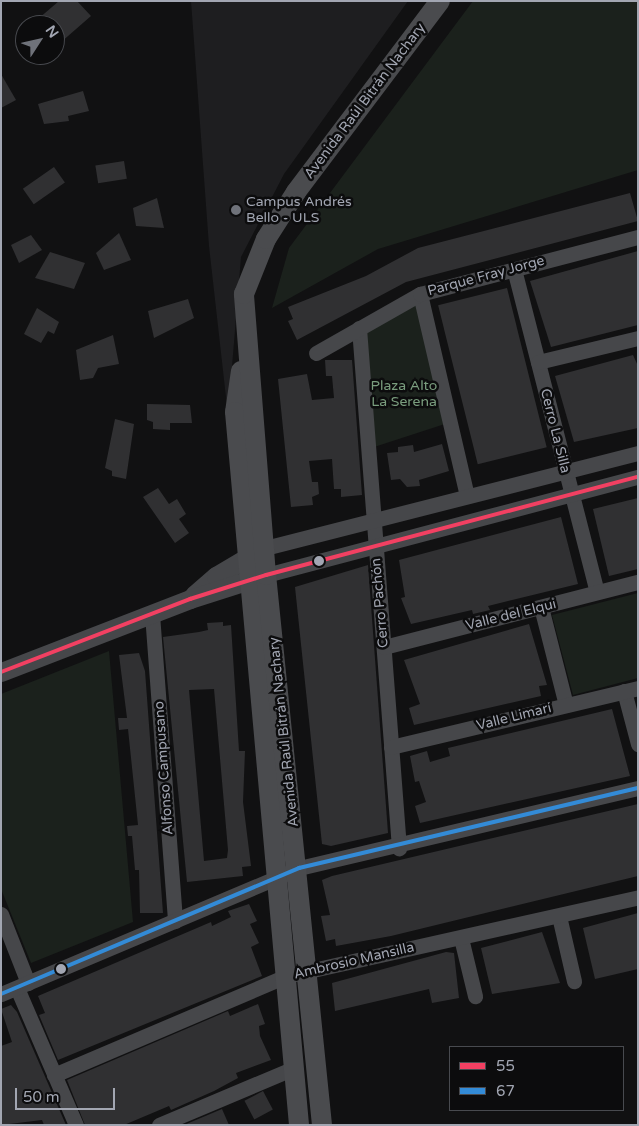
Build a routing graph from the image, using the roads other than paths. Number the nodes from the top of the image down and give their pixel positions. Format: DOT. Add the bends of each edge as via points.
graph roads {
  1 [pos="440,1"];
  2 [pos="638,237"];
  3 [pos="514,269"];
  4 [pos="420,294"];
  5 [pos="359,328"];
  6 [pos="638,338"];
  7 [pos="246,340"];
  8 [pos="316,352"];
  9 [pos="538,362"];
  10 [pos="638,453"];
  11 [pos="565,471"];
  12 [pos="638,477"];
  13 [pos="570,494"];
  14 [pos="467,496"];
  15 [pos="374,518"];
  16 [pos="375,543"];
  17 [pos="265,548"];
  18 [pos="246,556"];
  19 [pos="257,578"];
  20 [pos="638,582"];
  21 [pos="597,592"];
  22 [pos="190,599"];
  23 [pos="541,607"];
  24 [pos="152,614"];
  25 [pos="384,647"];
  26 [pos="1,672"];
  27 [pos="631,690"];
  28 [pos="566,705"];
  29 [pos="638,744"];
  30 [pos="391,747"];
  31 [pos="638,788"];
  32 [pos="399,848"];
  33 [pos="299,868"];
  34 [pos="278,877"];
  35 [pos="638,897"];
  36 [pos="1,914"];
  37 [pos="559,916"];
  38 [pos="175,921"];
  39 [pos="461,938"];
  40 [pos="310,969"];
  41 [pos="286,976"];
  42 [pos="574,981"];
  43 [pos="22,985"];
  44 [pos="1,994"];
  45 [pos="475,996"];
  46 [pos="294,1068"];
  47 [pos="54,1075"];
  48 [pos="76,1125"];
  49 [pos="159,1125"];
  50 [pos="299,1125"];
  51 [pos="322,1125"];
  1 -- 7 [label="main road, Avenida Raúl Bitrán Nachary" via="296,192 266,239 244,294"];
  2 -- 3 [label="street, Parque Fray Jorge"];
  3 -- 4 [label="street, Parque Fray Jorge"];
  3 -- 9 [label="street, Cerro La Silla"];
  4 -- 5 [label="street, Parque Fray Jorge"];
  4 -- 14 [label="street"];
  5 -- 8 [label="street, Parque Fray Jorge"];
  5 -- 15 [label="street, Cerro Pachón"];
  6 -- 9 [label="street"];
  7 -- 17 [label="main road, Avenida Raúl Bitrán Nachary"];
  7 -- 18 [label="main road, Avenida Raúl Bitrán Nachary" via="235,412"];
  9 -- 11 [label="street, Cerro La Silla"];
  10 -- 11 [label="street"];
  11 -- 13 [label="street, Cerro La Silla"];
  11 -- 14 [label="street"];
  12 -- 13 [label="street"];
  13 -- 16 [label="street"];
  13 -- 21 [label="street, Cerro La Silla"];
  14 -- 15 [label="street"];
  15 -- 16 [label="street, Cerro Pachón"];
  15 -- 17 [label="street"];
  16 -- 19 [label="street"];
  16 -- 25 [label="street, Cerro Pachón"];
  17 -- 18 [label="street"];
  17 -- 19 [label="main road, Avenida Raúl Bitrán Nachary"];
  18 -- 19 [label="main road, Avenida Raúl Bitrán Nachary"];
  18 -- 22 [label="street"];
  19 -- 22 [label="street"];
  19 -- 33 [label="main road, Avenida Raúl Bitrán Nachary"];
  19 -- 34 [label="main road, Avenida Raúl Bitrán Nachary"];
  20 -- 21 [label="street, Valle del Elqui"];
  21 -- 23 [label="street, Valle del Elqui"];
  22 -- 24 [label="street"];
  23 -- 25 [label="street, Valle del Elqui"];
  23 -- 28 [label="street"];
  24 -- 26 [label="street"];
  24 -- 38 [label="street, Alfonso Campusano"];
  25 -- 30 [label="street, Cerro Pachón"];
  27 -- 28 [label="street, Valle Limarí"];
  27 -- 29 [label="street"];
  28 -- 30 [label="street, Valle Limarí"];
  30 -- 32 [label="street, Cerro Pachón"];
  31 -- 32 [label="street"];
  32 -- 33 [label="street"];
  33 -- 34 [label="street"];
  33 -- 40 [label="main road, Avenida Raúl Bitrán Nachary"];
  34 -- 38 [label="street"];
  34 -- 41 [label="main road, Avenida Raúl Bitrán Nachary"];
  35 -- 37 [label="street, Ambrosio Mansilla"];
  36 -- 43 [label="street"];
  37 -- 39 [label="street, Ambrosio Mansilla"];
  37 -- 42 [label="street"];
  38 -- 43 [label="street"];
  39 -- 40 [label="street, Ambrosio Mansilla"];
  39 -- 45 [label="street"];
  40 -- 41 [label="street, Ambrosio Mansilla"];
  40 -- 51 [label="main road, Avenida Raúl Bitrán Nachary"];
  41 -- 46 [label="main road, Avenida Raúl Bitrán Nachary"];
  41 -- 47 [label="street, Ambrosio Mansilla"];
  43 -- 44 [label="street"];
  43 -- 47 [label="street"];
  46 -- 49 [label="street"];
  46 -- 50 [label="main road, Avenida Raúl Bitrán Nachary"];
  47 -- 48 [label="street"];
}
